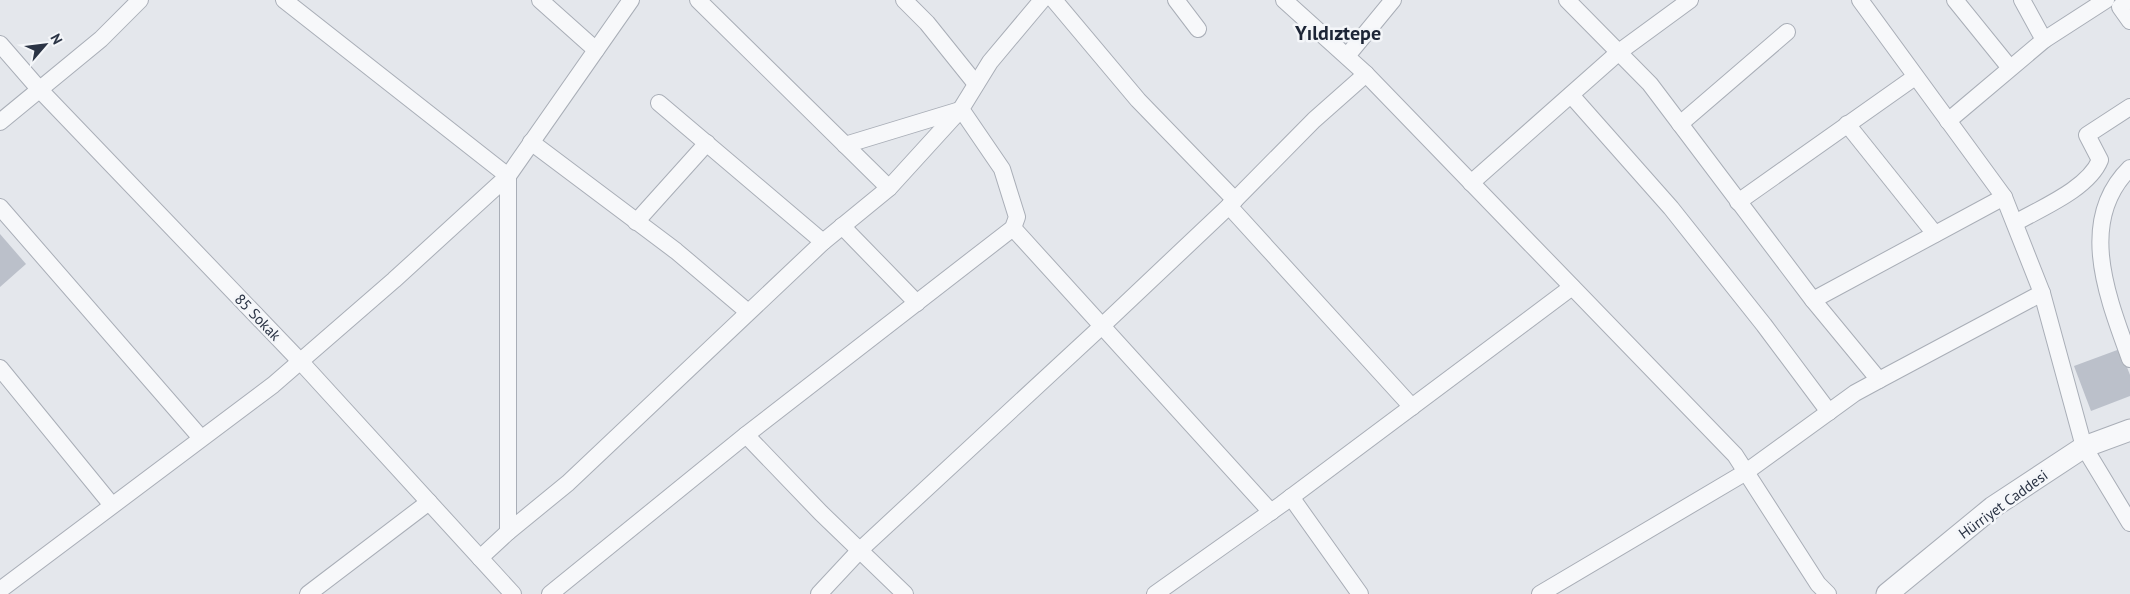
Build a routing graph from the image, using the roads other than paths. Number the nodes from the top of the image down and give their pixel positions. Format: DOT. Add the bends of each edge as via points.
graph roads {
  1 [pos="140,0"];
  2 [pos="284,0"];
  3 [pos="540,0"];
  4 [pos="630,0"];
  5 [pos="698,0"];
  6 [pos="904,0"];
  7 [pos="1042,0"];
  8 [pos="1054,0"];
  9 [pos="1176,0"];
  10 [pos="1284,0"];
  11 [pos="1393,0"];
  12 [pos="1567,0"];
  13 [pos="1690,0"];
  14 [pos="1860,0"];
  15 [pos="1955,0"];
  16 [pos="2022,0"];
  17 [pos="2118,2"];
  18 [pos="2130,21"];
  19 [pos="1198,29"];
  20 [pos="1788,32"];
  21 [pos="2044,40"];
  22 [pos="0,44"];
  23 [pos="596,50"];
  24 [pos="1619,52"];
  25 [pos="1347,56"];
  26 [pos="2010,68"];
  27 [pos="1366,74"];
  28 [pos="1915,77"];
  29 [pos="976,84"];
  30 [pos="40,90"];
  31 [pos="1571,95"];
  32 [pos="659,103"];
  33 [pos="2130,106"];
  34 [pos="961,109"];
  35 [pos="1948,121"];
  36 [pos="0,122"];
  37 [pos="1680,124"];
  38 [pos="1847,124"];
  39 [pos="531,142"];
  40 [pos="707,143"];
  41 [pos="845,145"];
  42 [pos="2130,168"];
  43 [pos="508,176"];
  44 [pos="1471,182"];
  45 [pos="889,188"];
  46 [pos="2004,197"];
  47 [pos="1738,202"];
  48 [pos="1232,203"];
  49 [pos="0,207"];
  50 [pos="636,222"];
  51 [pos="2014,223"];
  52 [pos="842,226"];
  53 [pos="1013,228"];
  54 [pos="1935,234"];
  55 [pos="823,242"];
  56 [pos="1572,287"];
  57 [pos="2042,293"];
  58 [pos="1812,300"];
  59 [pos="917,303"];
  60 [pos="748,312"];
  61 [pos="1102,326"];
  62 [pos="2130,359"];
  63 [pos="300,361"];
  64 [pos="0,368"];
  65 [pos="1879,380"];
  66 [pos="1412,406"];
  67 [pos="1828,412"];
  68 [pos="2130,430"];
  69 [pos="746,435"];
  70 [pos="201,438"];
  71 [pos="2084,448"];
  72 [pos="1746,472"];
  73 [pos="1291,497"];
  74 [pos="429,502"];
  75 [pos="112,504"];
  76 [pos="1271,512"];
  77 [pos="2130,523"];
  78 [pos="508,532"];
  79 [pos="860,550"];
  80 [pos="480,558"];
  81 [pos="0,590"];
  82 [pos="308,594"];
  83 [pos="513,594"];
  84 [pos="550,594"];
  85 [pos="819,594"];
  86 [pos="905,594"];
  87 [pos="1155,594"];
  88 [pos="1360,594"];
  89 [pos="1540,594"];
  90 [pos="1828,594"];
  91 [pos="1887,594"];
  1 -- 30 [label="street" via="101,39"];
  2 -- 43 [label="street"];
  3 -- 23 [label="street"];
  4 -- 23 [label="street"];
  5 -- 41 [label="street"];
  6 -- 29 [label="street"];
  7 -- 29 [label="street" via="990,62"];
  8 -- 48 [label="street" via="1138,100"];
  9 -- 19 [label="street"];
  10 -- 25 [label="street"];
  11 -- 25 [label="street"];
  12 -- 24 [label="street"];
  13 -- 24 [label="street"];
  14 -- 28 [label="street"];
  15 -- 26 [label="street"];
  16 -- 21 [label="street"];
  17 -- 18 [label="street"];
  17 -- 21 [label="street"];
  20 -- 37 [label="street"];
  21 -- 26 [label="street"];
  22 -- 30 [label="street, 85 Sokak"];
  23 -- 39 [label="street"];
  24 -- 31 [label="street"];
  24 -- 37 [label="street" via="1650,84"];
  25 -- 27 [label="street"];
  26 -- 35 [label="street"];
  27 -- 44 [label="street"];
  27 -- 48 [label="street" via="1314,120"];
  28 -- 35 [label="street"];
  28 -- 38 [label="street"];
  29 -- 34 [label="street"];
  30 -- 36 [label="street"];
  30 -- 63 [label="street, 85 Sokak"];
  31 -- 44 [label="street"];
  31 -- 67 [label="street" via="1672,208"];
  32 -- 40 [label="street"];
  33 -- 51 [label="street" via="2087,135 2100,160 2088,178 2062,197"];
  34 -- 41 [label="street"];
  34 -- 45 [label="street"];
  34 -- 53 [label="street" via="1002,169 1017,217"];
  35 -- 46 [label="street"];
  37 -- 47 [label="street"];
  38 -- 47 [label="street"];
  38 -- 54 [label="street"];
  39 -- 43 [label="street"];
  39 -- 50 [label="street"];
  40 -- 50 [label="street"];
  40 -- 55 [label="street"];
  41 -- 45 [label="street"];
  42 -- 62 [label="street" via="2108,198 2100,232 2108,295"];
  43 -- 63 [label="street"];
  43 -- 78 [label="street"];
  44 -- 56 [label="street"];
  45 -- 52 [label="street"];
  46 -- 51 [label="street"];
  46 -- 54 [label="street"];
  47 -- 58 [label="street"];
  48 -- 61 [label="street"];
  48 -- 66 [label="street"];
  49 -- 70 [label="street"];
  50 -- 60 [label="street"];
  51 -- 57 [label="street"];
  52 -- 55 [label="street"];
  52 -- 59 [label="street"];
  53 -- 59 [label="street"];
  53 -- 61 [label="street"];
  54 -- 58 [label="street"];
  55 -- 60 [label="street"];
  56 -- 66 [label="street"];
  56 -- 72 [label="street" via="1735,454"];
  57 -- 65 [label="street"];
  57 -- 71 [label="street"];
  58 -- 65 [label="street"];
  59 -- 69 [label="street"];
  60 -- 78 [label="street" via="568,482"];
  61 -- 76 [label="street"];
  61 -- 79 [label="street"];
  63 -- 70 [label="street" via="274,385"];
  63 -- 74 [label="street, 85 Sokak"];
  64 -- 75 [label="street"];
  65 -- 67 [label="street"];
  66 -- 73 [label="street"];
  67 -- 72 [label="street"];
  68 -- 71 [label="street, Hürriyet Caddesi"];
  69 -- 79 [label="street"];
  69 -- 84 [label="street"];
  70 -- 75 [label="street"];
  71 -- 77 [label="street"];
  71 -- 91 [label="street, Hürriyet Caddesi" via="1993,507"];
  72 -- 89 [label="street"];
  72 -- 90 [label="street" via="1818,584"];
  73 -- 76 [label="street"];
  73 -- 88 [label="street"];
  74 -- 80 [label="street, 85 Sokak"];
  74 -- 82 [label="street"];
  75 -- 81 [label="street"];
  76 -- 87 [label="street"];
  78 -- 80 [label="street"];
  79 -- 85 [label="street"];
  79 -- 86 [label="street"];
  80 -- 83 [label="street, 85 Sokak"];
}
